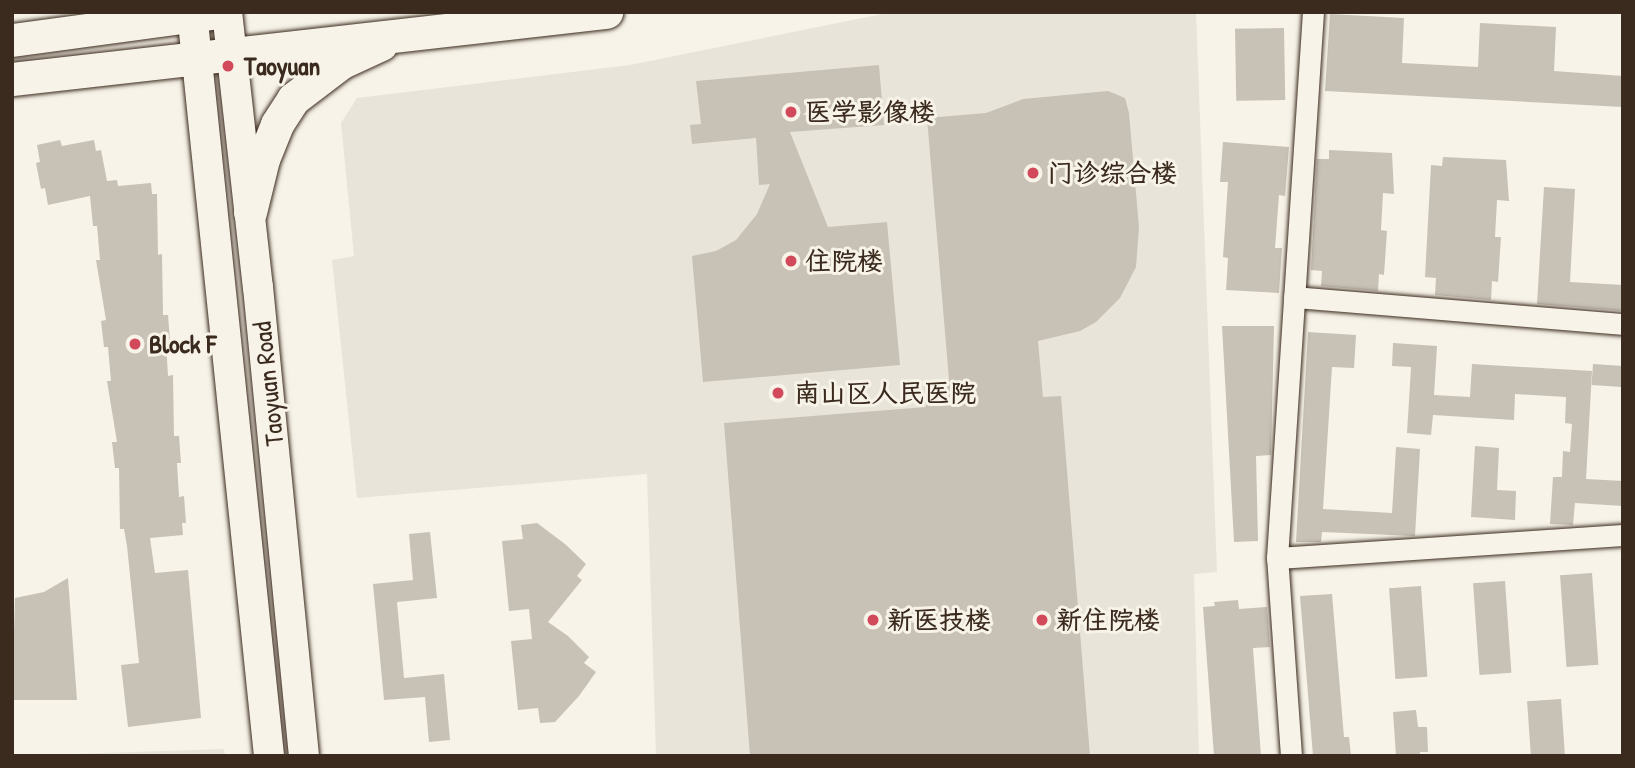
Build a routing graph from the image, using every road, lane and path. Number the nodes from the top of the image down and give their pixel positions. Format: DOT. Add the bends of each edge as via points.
graph roads {
  1 [pos="227,12"];
  2 [pos="606,12"];
  3 [pos="1313,12"];
  4 [pos="201,13"];
  5 [pos="102,20"];
  6 [pos="412,32"];
  7 [pos="12,40"];
  8 [pos="232,53"];
  9 [pos="197,56"];
  10 [pos="12,79"];
  11 [pos="250,212"];
  12 [pos="1294,297"];
  13 [pos="1623,324"];
  14 [pos="1623,535"];
  15 [pos="1277,558"];
  16 [pos="269,756"];
  17 [pos="304,756"];
  18 [pos="1291,756"];
  1 -- 8 [label="main road, Taoyuan Road"];
  2 -- 6 [label="main road"];
  3 -- 12 [label="street"];
  4 -- 5 [label="main road"];
  4 -- 9 [label="main road, Taoyuan Road"];
  5 -- 7 [label="main road"];
  6 -- 8 [label="main road"];
  6 -- 11 [label="main road" via="342,62 293,100 263,159"];
  8 -- 9 [label="main road"];
  8 -- 11 [label="main road, Taoyuan Road"];
  9 -- 10 [label="main road"];
  9 -- 16 [label="main road, Taoyuan Road"];
  11 -- 17 [label="main road, Taoyuan Road"];
  12 -- 13 [label="street"];
  12 -- 15 [label="street"];
  14 -- 15 [label="street"];
  15 -- 18 [label="street"];
}
